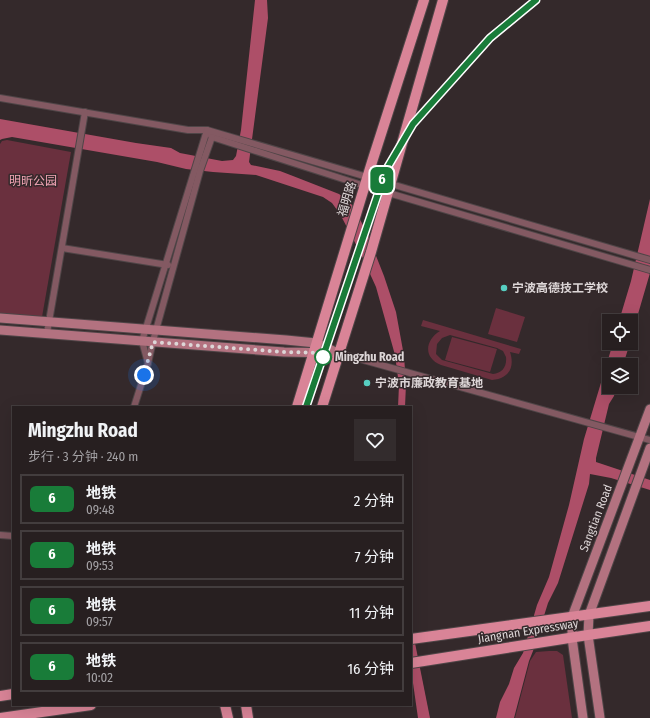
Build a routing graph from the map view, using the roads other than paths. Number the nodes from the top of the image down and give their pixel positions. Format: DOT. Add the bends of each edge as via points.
graph roads {
  1 [pos="424,0"];
  2 [pos="443,0"];
  3 [pos="0,98"];
  4 [pos="85,112"];
  5 [pos="207,130"];
  6 [pos="212,137"];
  7 [pos="235,141"];
  8 [pos="204,148"];
  9 [pos="197,171"];
  10 [pos="366,182"];
  11 [pos="389,189"];
  12 [pos="62,248"];
  13 [pos="650,260"];
  14 [pos="165,265"];
  15 [pos="174,266"];
  16 [pos="650,270"];
  17 [pos="0,318"];
  18 [pos="49,322"];
  19 [pos="145,329"];
  20 [pos="0,330"];
  21 [pos="156,330"];
  22 [pos="47,333"];
  23 [pos="142,341"];
  24 [pos="153,342"];
  25 [pos="316,343"];
  26 [pos="313,353"];
  27 [pos="338,353"];
  28 [pos="148,363"];
  29 [pos="134,406"];
  30 [pos="298,406"];
  31 [pos="322,406"];
  32 [pos="650,409"];
  33 [pos="640,438"];
  34 [pos="650,440"];
  35 [pos="650,448"];
  36 [pos="0,535"];
  37 [pos="12,536"];
  38 [pos="650,606"];
  39 [pos="589,615"];
  40 [pos="572,617"];
  41 [pos="650,626"];
  42 [pos="588,635"];
  43 [pos="572,638"];
  44 [pos="416,639"];
  45 [pos="412,663"];
  46 [pos="12,694"];
  47 [pos="0,696"];
  48 [pos="84,706"];
  49 [pos="226,706"];
  50 [pos="246,706"];
  51 [pos="0,718"];
  52 [pos="228,718"];
  53 [pos="248,718"];
  54 [pos="583,718"];
  55 [pos="600,718"];
  1 -- 10 [label="main road, 福明路"];
  2 -- 11 [label="main road"];
  3 -- 4 [label="street"];
  4 -- 5 [label="street" via="188,130"];
  4 -- 12 [label="street"];
  5 -- 6 [label="street"];
  5 -- 7 [label="street"];
  5 -- 8 [label="street"];
  6 -- 7 [label="street"];
  6 -- 8 [label="street"];
  7 -- 10 [label="street"];
  8 -- 9 [label="street"];
  9 -- 14 [label="street"];
  9 -- 15 [label="street"];
  10 -- 11 [label="street"];
  10 -- 11 [label="street"];
  10 -- 25 [label="main road, 福明路"];
  11 -- 13 [label="street"];
  11 -- 16 [label="street"];
  11 -- 27 [label="main road"];
  12 -- 14 [label="street"];
  12 -- 18 [label="street"];
  14 -- 15 [label="street"];
  14 -- 19 [label="street"];
  15 -- 21 [label="street"];
  17 -- 18 [label="main road"];
  18 -- 19 [label="main road"];
  18 -- 22 [label="street"];
  19 -- 21 [label="main road"];
  19 -- 23 [label="street"];
  20 -- 22 [label="main road"];
  21 -- 24 [label="street"];
  21 -- 25 [label="main road"];
  22 -- 23 [label="main road"];
  23 -- 24 [label="main road"];
  23 -- 28 [label="street"];
  24 -- 26 [label="main road"];
  24 -- 28 [label="street"];
  25 -- 26 [label="main road, 福明路"];
  25 -- 27 [label="main road"];
  26 -- 27 [label="main road"];
  26 -- 30 [label="main road, 福明路"];
  27 -- 31 [label="main road"];
  27 -- 33 [label="street"];
  28 -- 29 [label="street"];
  32 -- 33 [label="main road, Sangtian Road"];
  33 -- 34 [label="street"];
  33 -- 40 [label="main road, Sangtian Road"];
  35 -- 39 [label="main road"];
  36 -- 37 [label="street"];
  38 -- 39 [label="main road, Jiangnan Expressway"];
  39 -- 40 [label="main road, Jiangnan Expressway"];
  39 -- 42 [label="main road"];
  40 -- 43 [label="main road, Sangtian Road"];
  40 -- 44 [label="main road, Jiangnan Expressway"];
  41 -- 42 [label="main road, Jiangnan Expressway"];
  42 -- 43 [label="main road, Jiangnan Expressway"];
  42 -- 55 [label="main road"];
  43 -- 45 [label="main road, Jiangnan Expressway"];
  43 -- 54 [label="main road, Sangtian Road"];
  46 -- 47 [label="main road"];
  48 -- 51 [label="main road"];
  49 -- 52 [label="main road"];
  50 -- 53 [label="main road"];
}
